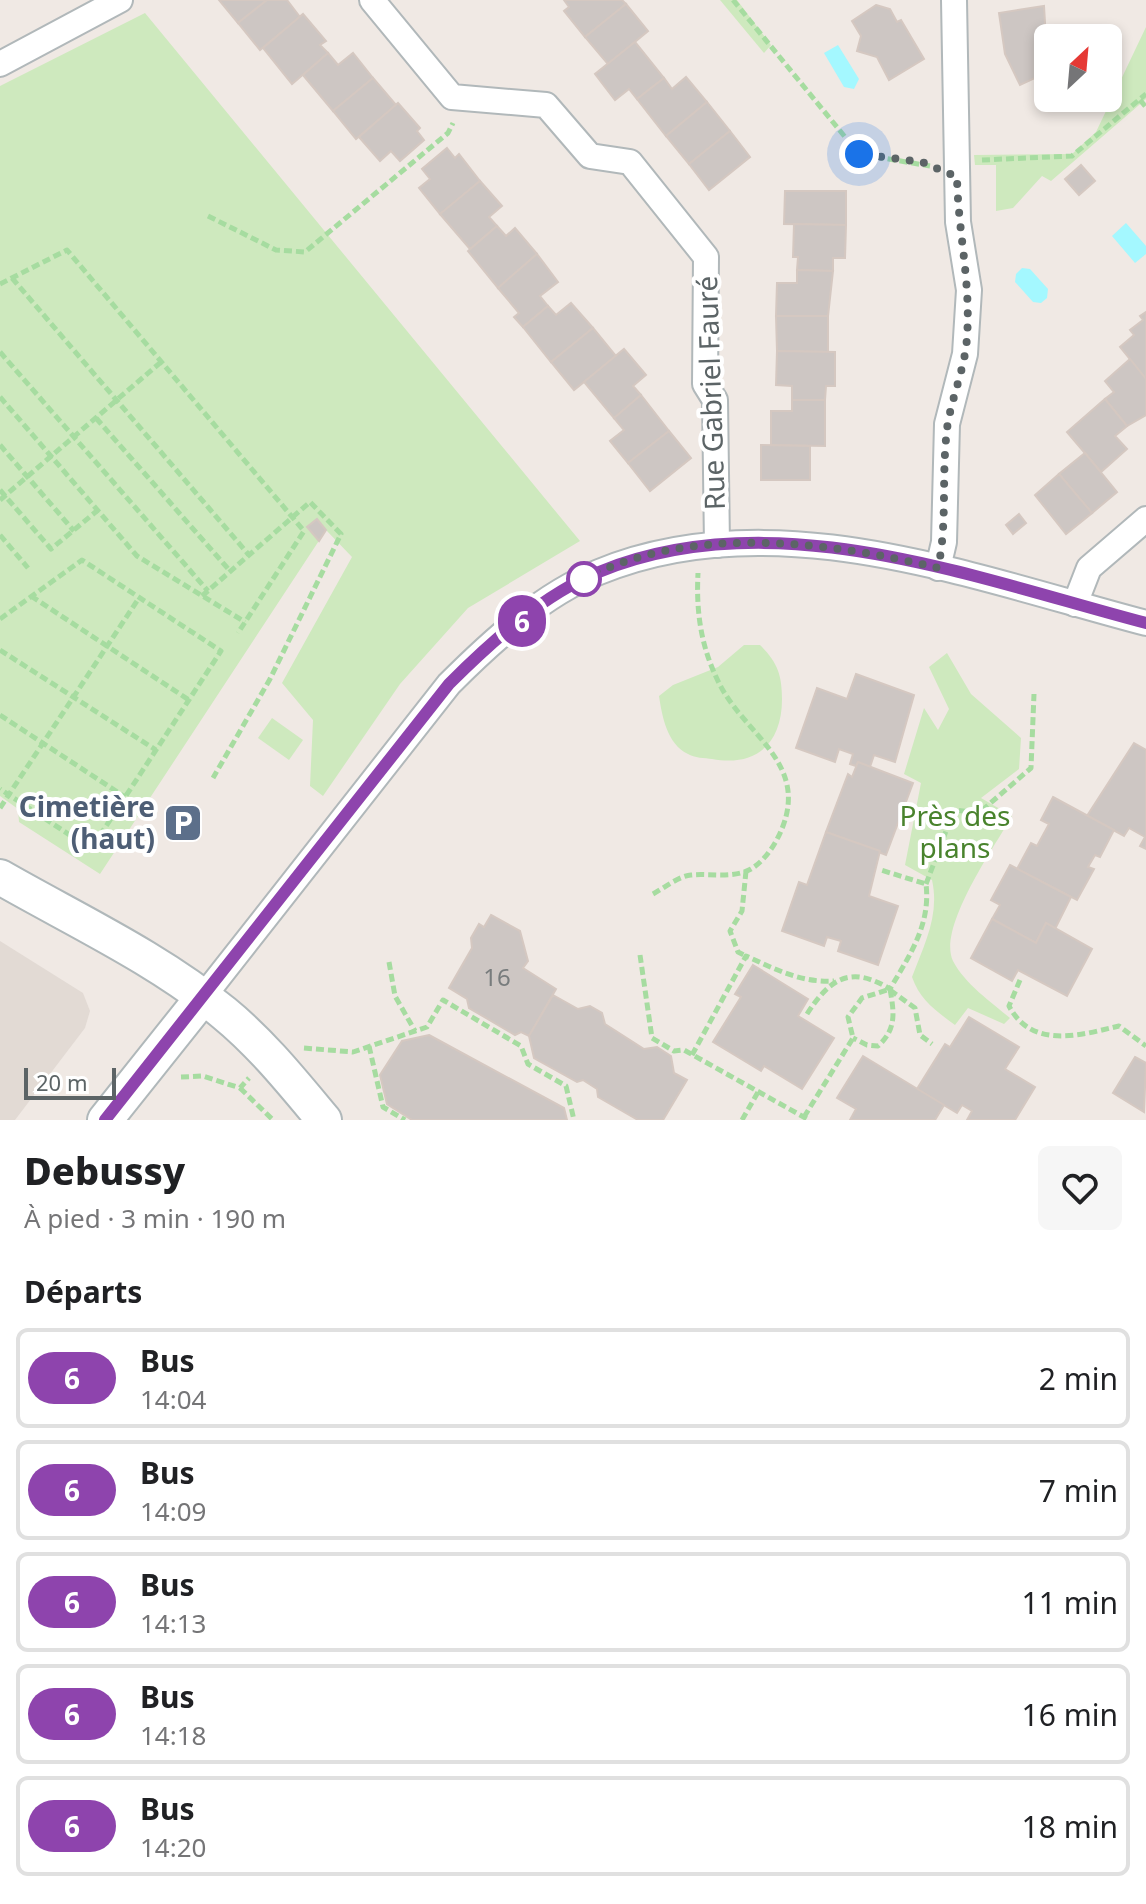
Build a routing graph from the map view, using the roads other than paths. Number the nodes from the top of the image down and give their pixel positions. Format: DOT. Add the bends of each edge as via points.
graph roads {
  1 [pos="120,0"];
  2 [pos="372,0"];
  3 [pos="954,0"];
  4 [pos="0,64"];
  5 [pos="1146,519"];
  6 [pos="708,547"];
  7 [pos="938,568"];
  8 [pos="1075,604"];
  9 [pos="1146,623"];
  10 [pos="0,877"];
  11 [pos="203,997"];
  12 [pos="105,1120"];
  13 [pos="324,1120"];
  1 -- 4 [label="street"];
  2 -- 6 [label="street, Rue Gabriel Fauré" via="452,97 546,105 590,156 630,162 706,257 705,384 715,400"];
  3 -- 7 [label="street" via="958,222 969,290 967,339 947,424 944,542"];
  5 -- 8 [label="street" via="1089,568"];
  6 -- 7 [label="street" via="762,542 833,548"];
  6 -- 11 [label="street" via="636,560 584,579 479,654 417,724"];
  7 -- 8 [label="street"];
  8 -- 9 [label="street"];
  10 -- 11 [label="street"];
  11 -- 12 [label="street"];
  11 -- 13 [label="street" via="269,1056"];
}
